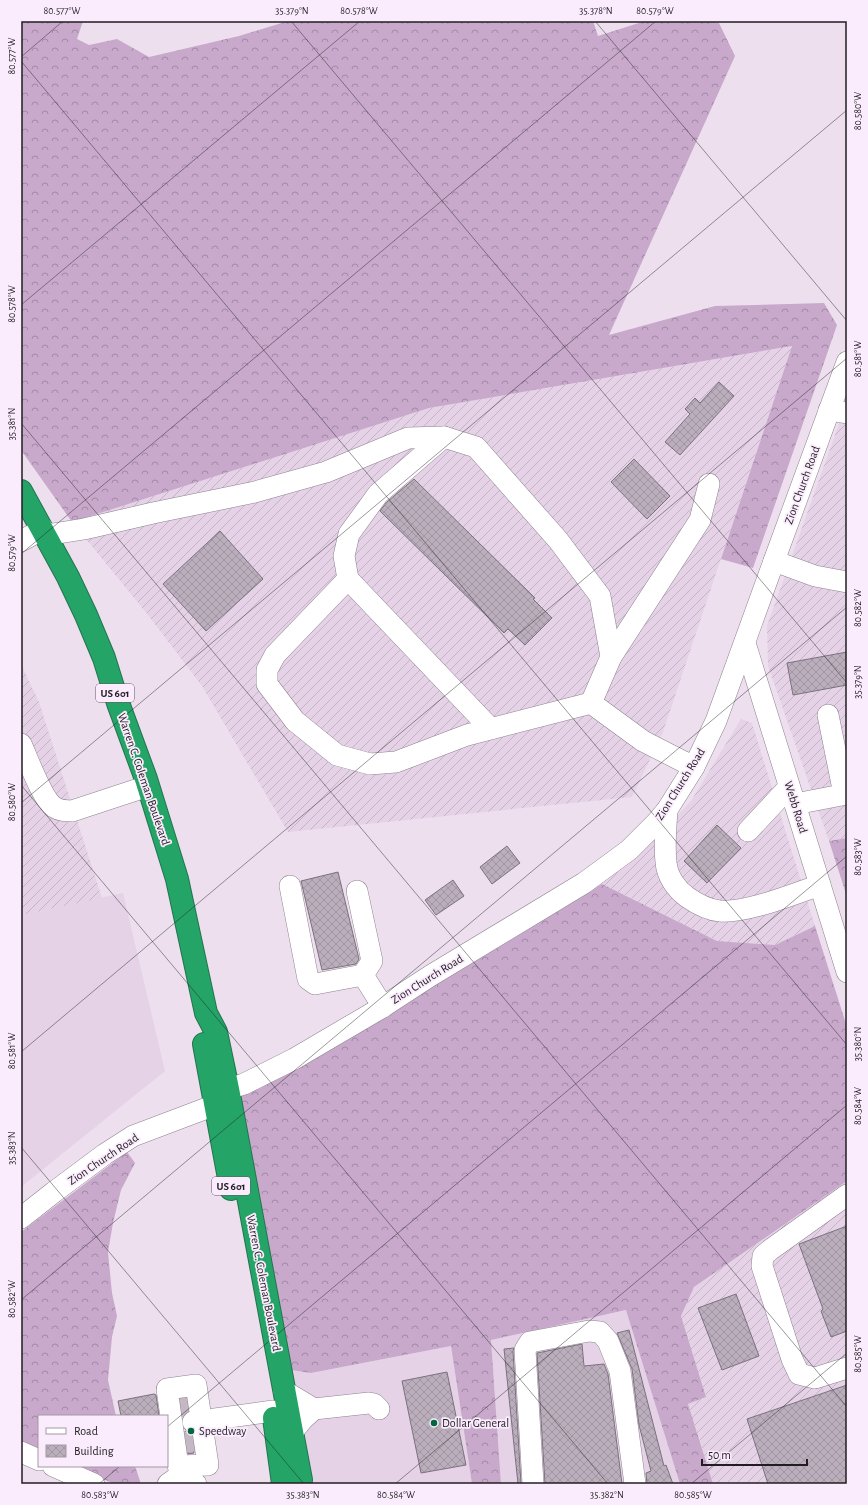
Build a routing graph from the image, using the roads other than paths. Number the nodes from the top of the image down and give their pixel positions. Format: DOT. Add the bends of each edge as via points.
graph roads {
  1 [pos="847,362"];
  2 [pos="838,411"];
  3 [pos="444,436"];
  4 [pos="709,484"];
  5 [pos="21,491"];
  6 [pos="44,532"];
  7 [pos="21,541"];
  8 [pos="774,561"];
  9 [pos="348,579"];
  10 [pos="847,582"];
  11 [pos="745,643"];
  12 [pos="611,657"];
  13 [pos="591,703"];
  14 [pos="828,715"];
  15 [pos="491,729"];
  16 [pos="21,744"];
  17 [pos="694,767"];
  18 [pos="148,786"];
  19 [pos="846,794"];
  20 [pos="792,795"];
  21 [pos="667,810"];
  22 [pos="748,831"];
  23 [pos="820,885"];
  24 [pos="290,886"];
  25 [pos="357,891"];
  26 [pos="847,972"];
  27 [pos="363,975"];
  28 [pos="383,1007"];
  29 [pos="206,1013"];
  30 [pos="228,1089"];
  31 [pos="215,1106"];
  32 [pos="847,1195"];
  33 [pos="21,1218"];
  34 [pos="847,1368"];
  35 [pos="284,1390"];
  36 [pos="378,1409"];
  37 [pos="314,1410"];
  38 [pos="273,1411"];
  39 [pos="187,1424"];
  40 [pos="292,1434"];
  41 [pos="21,1452"];
  42 [pos="38,1460"];
  43 [pos="55,1467"];
  44 [pos="192,1477"];
  45 [pos="94,1484"];
  46 [pos="168,1484"];
  47 [pos="283,1484"];
  48 [pos="299,1484"];
  49 [pos="533,1484"];
  50 [pos="635,1484"];
  1 -- 2 [label="street, Zion Church Road"];
  2 -- 8 [label="street, Zion Church Road"];
  3 -- 6 [label="street" via="408,438 326,472 255,492 84,529"];
  3 -- 9 [label="street" via="378,494 349,534 344,556"];
  3 -- 12 [label="street" via="476,447 563,546 600,596"];
  4 -- 12 [label="street" via="700,520"];
  5 -- 6 [label="highway, Warren C. Coleman Boulevard / US 601"];
  6 -- 7 [label="street"];
  6 -- 18 [label="highway, Warren C. Coleman Boulevard / US 601" via="68,577 104,658"];
  8 -- 10 [label="street" via="815,576"];
  8 -- 11 [label="street, Zion Church Road"];
  9 -- 15 [label="street"];
  9 -- 15 [label="street" via="276,655 267,670 267,684 295,721 337,756 370,764 396,762"];
  11 -- 17 [label="street, Zion Church Road" via="716,721"];
  11 -- 20 [label="street, Webb Road"];
  12 -- 13 [label="street"];
  13 -- 15 [label="street"];
  13 -- 17 [label="street" via="643,741"];
  14 -- 19 [label="street"];
  16 -- 18 [label="street" via="44,795 60,810 72,811"];
  17 -- 21 [label="street, Zion Church Road"];
  18 -- 29 [label="highway, Warren C. Coleman Boulevard / US 601" via="176,879"];
  19 -- 20 [label="street"];
  20 -- 22 [label="street"];
  20 -- 23 [label="street, Webb Road"];
  21 -- 23 [label="street" via="666,863 671,879 679,891 703,907 720,911 740,910"];
  21 -- 28 [label="street, Zion Church Road" via="629,850 584,884"];
  23 -- 26 [label="street, Webb Road"];
  24 -- 27 [label="street" via="308,979 315,984"];
  25 -- 27 [label="street" via="372,961"];
  27 -- 28 [label="street"];
  28 -- 30 [label="street, Zion Church Road" via="294,1059 244,1084"];
  29 -- 30 [label="highway, Warren C. Coleman Boulevard / US 601" via="216,1032"];
  29 -- 31 [label="highway, Warren C. Coleman Boulevard / US 601" via="202,1035"];
  30 -- 35 [label="highway, Warren C. Coleman Boulevard / US 601"];
  31 -- 33 [label="street, Zion Church Road" via="133,1136"];
  31 -- 38 [label="highway, Warren C. Coleman Boulevard / US 601"];
  32 -- 34 [label="street" via="770,1250 763,1256 762,1266 799,1374 815,1378"];
  35 -- 37 [label="street"];
  35 -- 40 [label="highway, Warren C. Coleman Boulevard / US 601"];
  36 -- 37 [label="street" via="374,1404 368,1403"];
  37 -- 40 [label="street"];
  38 -- 39 [label="street"];
  38 -- 47 [label="highway, Warren C. Coleman Boulevard / US 601"];
  39 -- 44 [label="street" via="178,1466"];
  39 -- 44 [label="street" via="208,1465"];
  40 -- 48 [label="highway, Warren C. Coleman Boulevard / US 601" via="301,1480"];
  41 -- 42 [label="street"];
  43 -- 45 [label="street"];
  44 -- 46 [label="street" via="175,1479"];
  49 -- 50 [label="street" via="525,1350 530,1342 589,1331 600,1332 608,1341 620,1371"];
}
